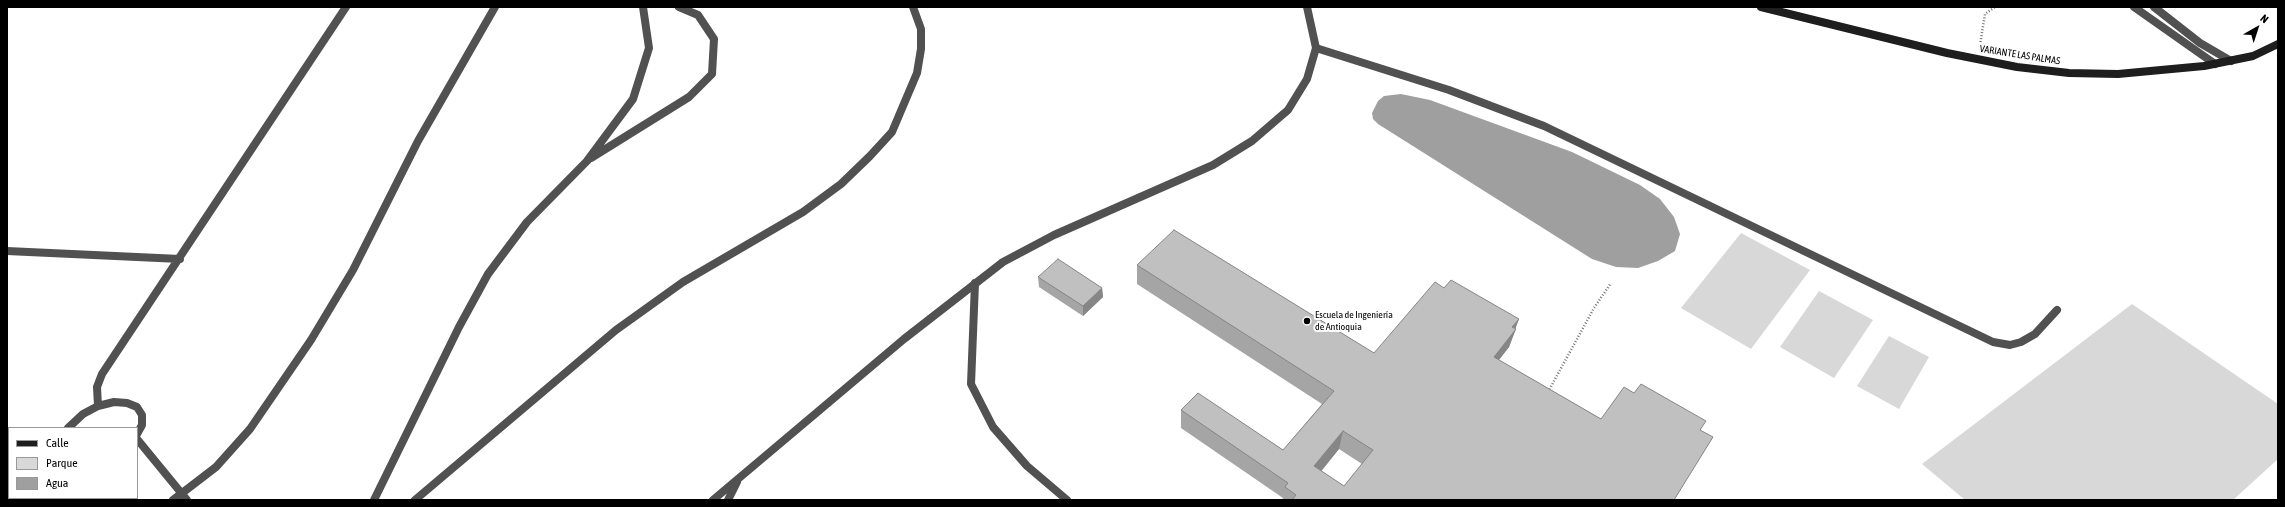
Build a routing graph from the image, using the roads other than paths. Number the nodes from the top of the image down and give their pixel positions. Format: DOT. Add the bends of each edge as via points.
graph roads {
  1 [pos="346,7"];
  2 [pos="495,7"];
  3 [pos="643,7"];
  4 [pos="679,7"];
  5 [pos="913,7"];
  6 [pos="1307,7"];
  7 [pos="1760,7"];
  8 [pos="2134,7"];
  9 [pos="2154,7"];
  10 [pos="2278,44"];
  11 [pos="1316,48"];
  12 [pos="2231,61"];
  13 [pos="2215,64"];
  14 [pos="587,161"];
  15 [pos="7,251"];
  16 [pos="180,259"];
  17 [pos="975,284"];
  18 [pos="2057,310"];
  19 [pos="98,406"];
  20 [pos="69,427"];
  21 [pos="138,432"];
  22 [pos="138,440"];
  23 [pos="741,476"];
  24 [pos="184,497"];
  25 [pos="173,500"];
  26 [pos="374,500"];
  27 [pos="415,500"];
  28 [pos="713,500"];
  29 [pos="728,500"];
  30 [pos="1067,500"];
  1 -- 16 [label="street"];
  2 -- 24 [label="street" via="418,141 353,270 311,340 250,429 216,467"];
  3 -- 14 [label="street" via="649,48 633,99"];
  4 -- 14 [label="street" via="698,15 714,39 712,74 689,97"];
  5 -- 27 [label="street" via="921,29 917,73 892,132 870,156 841,184 802,212 690,278 616,330"];
  6 -- 11 [label="street"];
  7 -- 13 [label="main road, VARIANTE LAS PALMAS" via="2017,67 2069,73 2118,74"];
  8 -- 13 [label="street"];
  9 -- 12 [label="street" via="2200,43"];
  10 -- 12 [label="main road, VARIANTE LAS PALMAS" via="2253,56"];
  11 -- 17 [label="street" via="1307,79 1288,110 1252,141 1213,165 1054,235 1003,262"];
  11 -- 18 [label="street" via="1449,90 1544,126 1993,342 2010,345 2021,342 2035,334"];
  12 -- 13 [label="main road, VARIANTE LAS PALMAS"];
  14 -- 26 [label="street" via="527,222 488,274 458,327"];
  15 -- 16 [label="street"];
  16 -- 19 [label="street" via="102,374 97,386"];
  17 -- 23 [label="street" via="904,339"];
  17 -- 30 [label="street" via="971,384 993,427 1027,466"];
  19 -- 20 [label="street" via="83,414"];
  19 -- 21 [label="street" via="127,402 137,407 142,415 142,425"];
  22 -- 24 [label="street"];
  23 -- 28 [label="street"];
  23 -- 29 [label="street"];
  24 -- 25 [label="street"];
}
